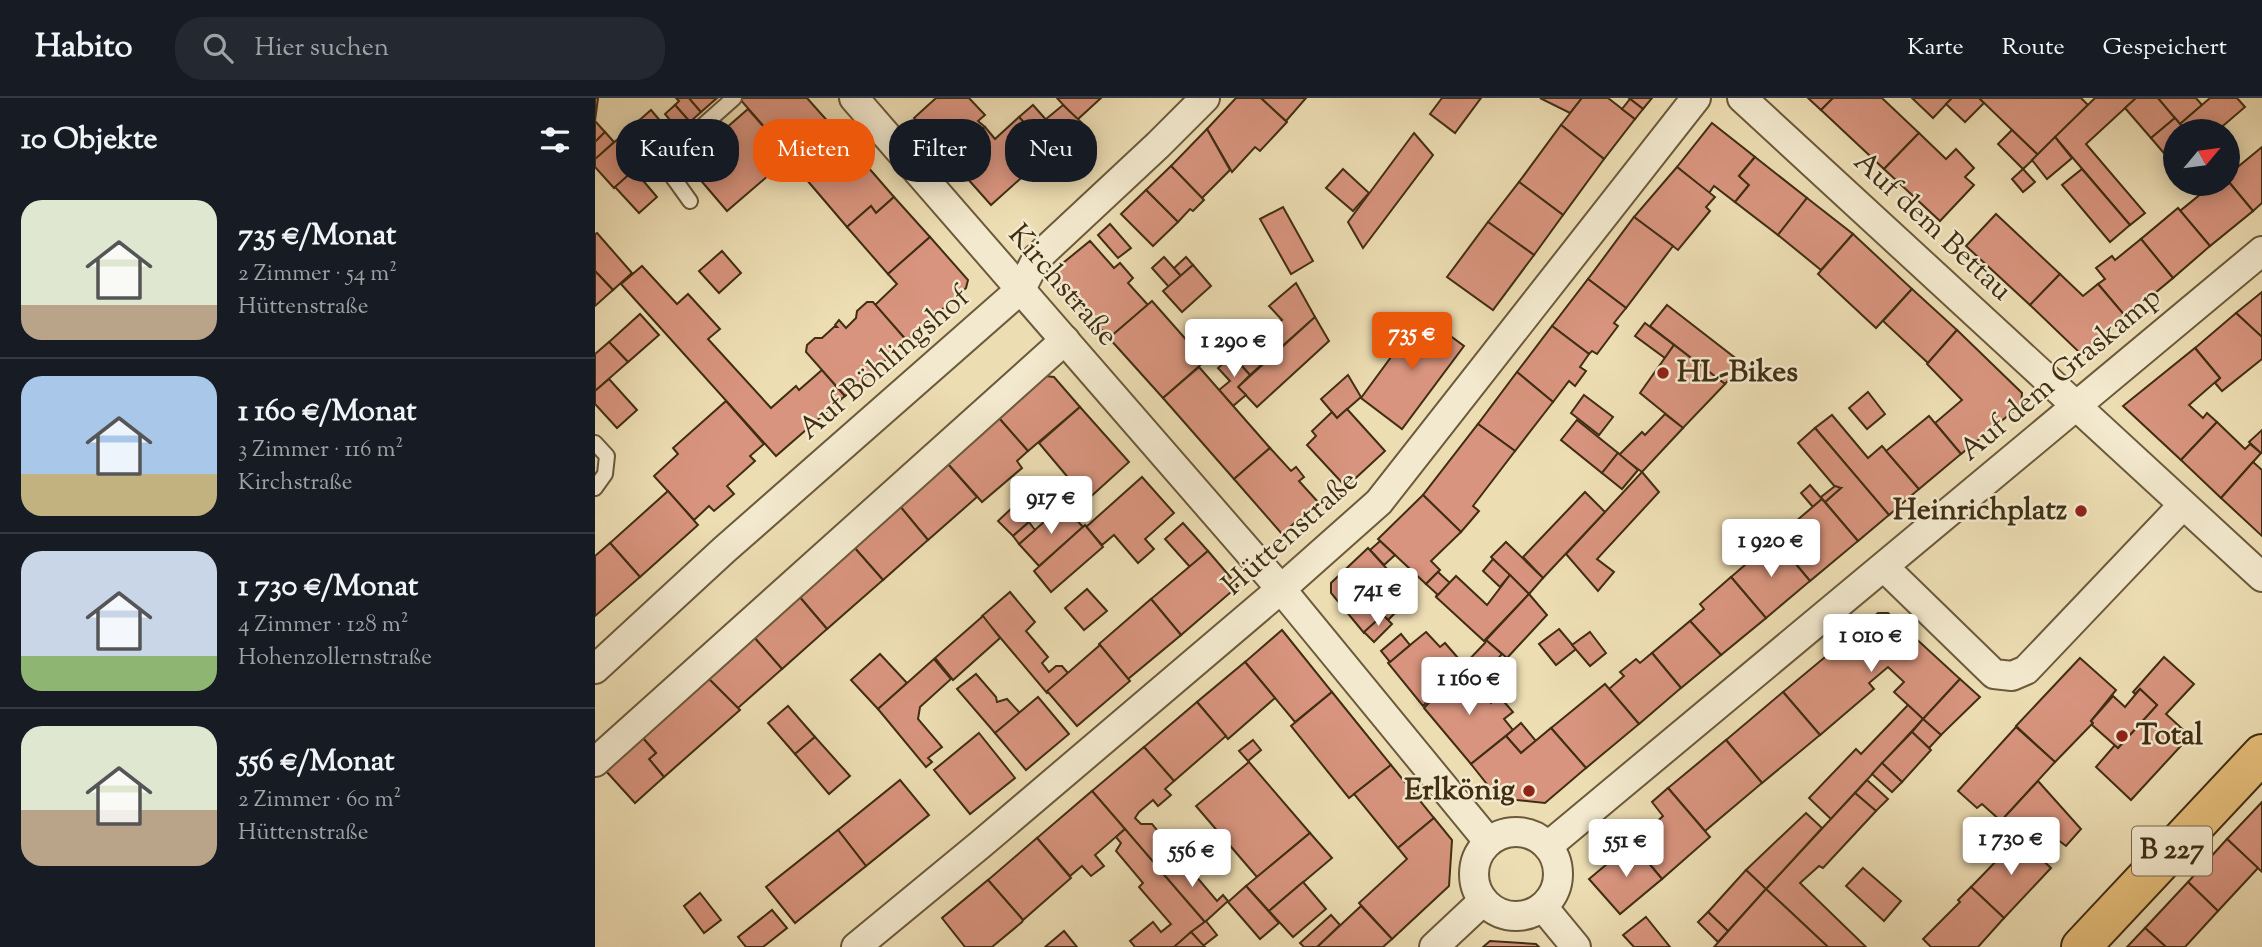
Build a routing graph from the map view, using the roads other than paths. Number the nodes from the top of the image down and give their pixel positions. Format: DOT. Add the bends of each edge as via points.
graph roads {
  1 [pos="734,98"];
  2 [pos="854,98"];
  3 [pos="1205,98"];
  4 [pos="1696,98"];
  5 [pos="1742,98"];
  6 [pos="690,201"];
  7 [pos="2262,251"];
  8 [pos="1021,289"];
  9 [pos="1065,340"];
  10 [pos="2077,405"];
  11 [pos="595,443"];
  12 [pos="595,488"];
  13 [pos="2183,505"];
  14 [pos="1884,567"];
  15 [pos="2262,577"];
  16 [pos="1282,589"];
  17 [pos="596,668"];
  18 [pos="2262,754"];
  19 [pos="595,762"];
  20 [pos="1488,841"];
  21 [pos="1548,846"];
  22 [pos="1483,901"];
  23 [pos="1543,907"];
  24 [pos="856,947"];
  25 [pos="1434,947"];
  26 [pos="1576,947"];
  27 [pos="2081,947"];
  1 -- 6 [label="lane" via="662,162"];
  2 -- 8 [label="street, Kirchstraße"];
  3 -- 8 [label="street, Auf Böhlingshof" via="1037,258"];
  4 -- 16 [label="street, Hüttenstraße" via="1379,502"];
  5 -- 10 [label="street, Auf dem Bettau"];
  7 -- 10 [label="street, Auf dem Graskamp"];
  8 -- 9 [label="street, Kirchstraße"];
  8 -- 17 [label="street, Auf Böhlingshof"];
  9 -- 16 [label="street, Kirchstraße"];
  9 -- 19 [label="street"];
  10 -- 13 [label="street, Auf dem Bettau"];
  10 -- 14 [label="street, Auf dem Graskamp"];
  11 -- 12 [label="lane" via="607,456 605,474"];
  13 -- 14 [label="street" via="2026,670 2012,676 1994,674"];
  13 -- 15 [label="street, Auf dem Bettau"];
  14 -- 21 [label="street, Auf dem Graskamp"];
  16 -- 20 [label="street, Kirchstraße"];
  16 -- 24 [label="street, Hüttenstraße"];
  18 -- 27 [label="main road, B 227"];
  20 -- 21 [label="street" via="1500,834 1526,832"];
  20 -- 22 [label="street" via="1473,876"];
  21 -- 23 [label="street" via="1555,857 1557,884"];
  22 -- 23 [label="street" via="1505,915 1518,916"];
  22 -- 25 [label="street"];
  23 -- 26 [label="street"];
}
